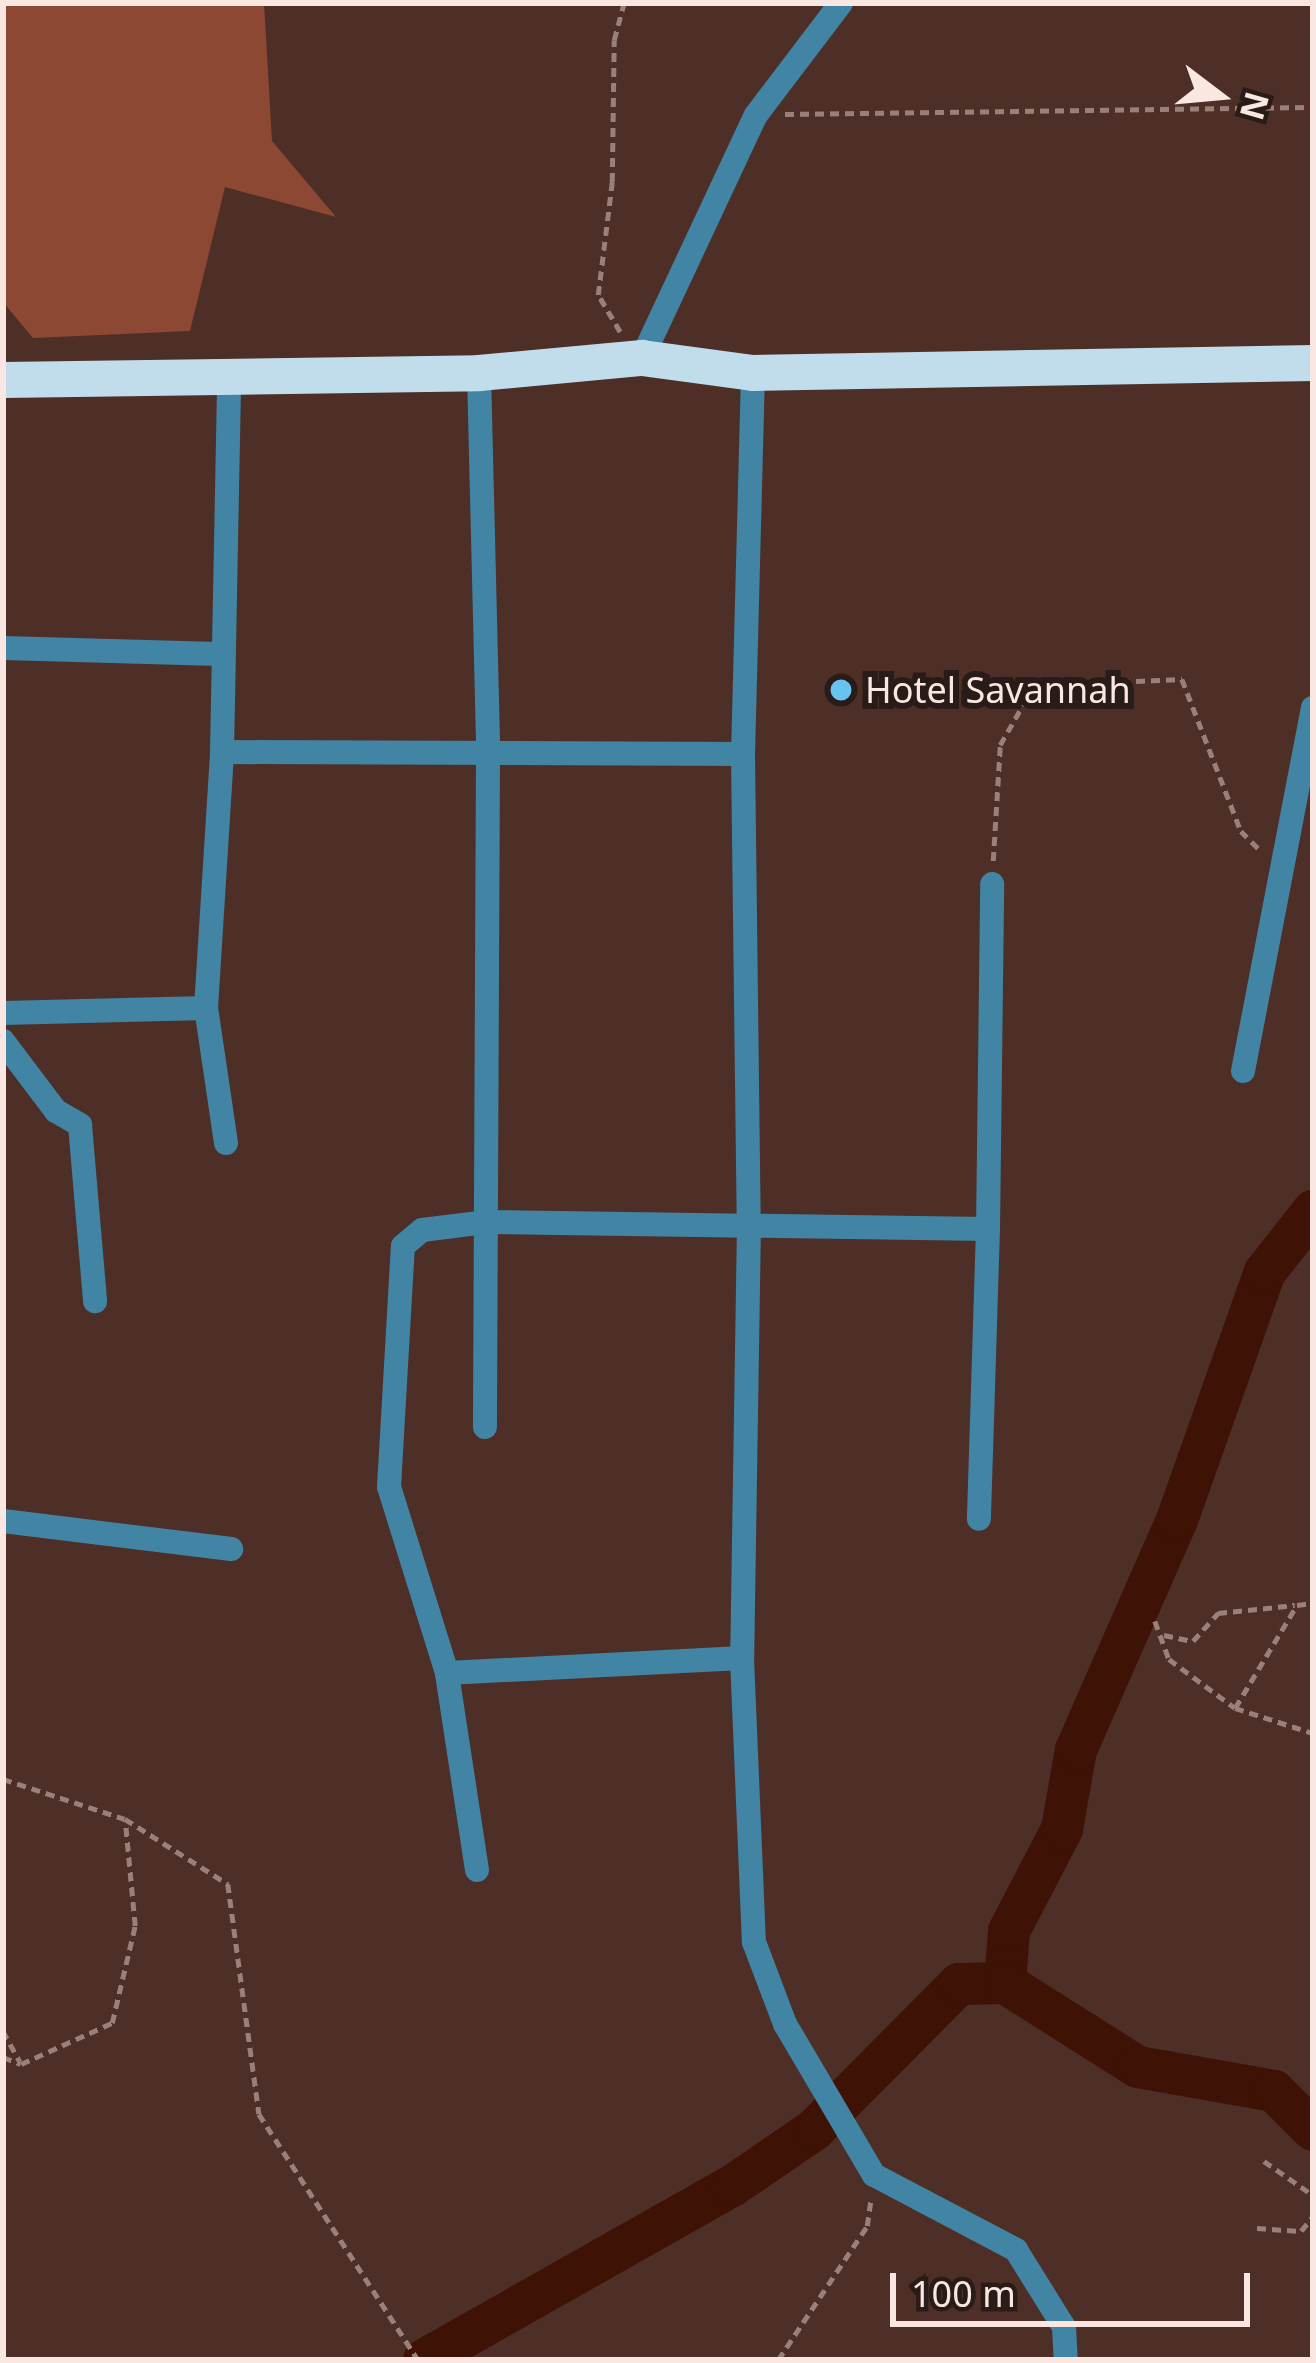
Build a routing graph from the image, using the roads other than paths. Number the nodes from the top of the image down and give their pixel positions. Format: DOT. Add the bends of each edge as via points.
graph roads {
  1 [pos="841,3"];
  2 [pos="640,360"];
  3 [pos="1313,363"];
  4 [pos="478,373"];
  5 [pos="753,373"];
  6 [pos="229,374"];
  7 [pos="3,380"];
  8 [pos="3,648"];
  9 [pos="219,654"];
  10 [pos="1313,708"];
  11 [pos="222,752"];
  12 [pos="488,754"];
  13 [pos="743,754"];
  14 [pos="992,884"];
  15 [pos="206,1008"];
  16 [pos="3,1013"];
  17 [pos="3,1041"];
  18 [pos="1244,1071"];
  19 [pos="226,1143"];
  20 [pos="486,1222"];
  21 [pos="749,1223"];
  22 [pos="988,1228"];
  23 [pos="95,1301"];
  24 [pos="485,1427"];
  25 [pos="979,1519"];
  26 [pos="3,1521"];
  27 [pos="231,1549"];
  28 [pos="742,1658"];
  29 [pos="447,1673"];
  30 [pos="477,1870"];
  31 [pos="1066,2360"];
  1 -- 2 [label="street" via="755,115"];
  2 -- 4 [label="highway"];
  2 -- 5 [label="highway"];
  3 -- 5 [label="highway"];
  4 -- 6 [label="highway"];
  4 -- 12 [label="street"];
  5 -- 13 [label="street"];
  6 -- 7 [label="highway"];
  6 -- 9 [label="street"];
  8 -- 9 [label="street"];
  9 -- 11 [label="street"];
  10 -- 18 [label="street"];
  11 -- 12 [label="street"];
  11 -- 15 [label="street"];
  12 -- 13 [label="street"];
  12 -- 20 [label="street"];
  13 -- 21 [label="street"];
  14 -- 22 [label="street"];
  15 -- 16 [label="street"];
  15 -- 19 [label="street"];
  17 -- 23 [label="street" via="56,1111 80,1125"];
  20 -- 21 [label="street"];
  20 -- 24 [label="street"];
  20 -- 29 [label="street" via="422,1231 404,1246 399,1285 389,1487"];
  21 -- 22 [label="street"];
  21 -- 28 [label="street"];
  22 -- 25 [label="street"];
  26 -- 27 [label="street"];
  28 -- 29 [label="street"];
  28 -- 31 [label="street" via="754,1942 784,2024 874,2176 1016,2251 1064,2327"];
  29 -- 30 [label="street"];
}
